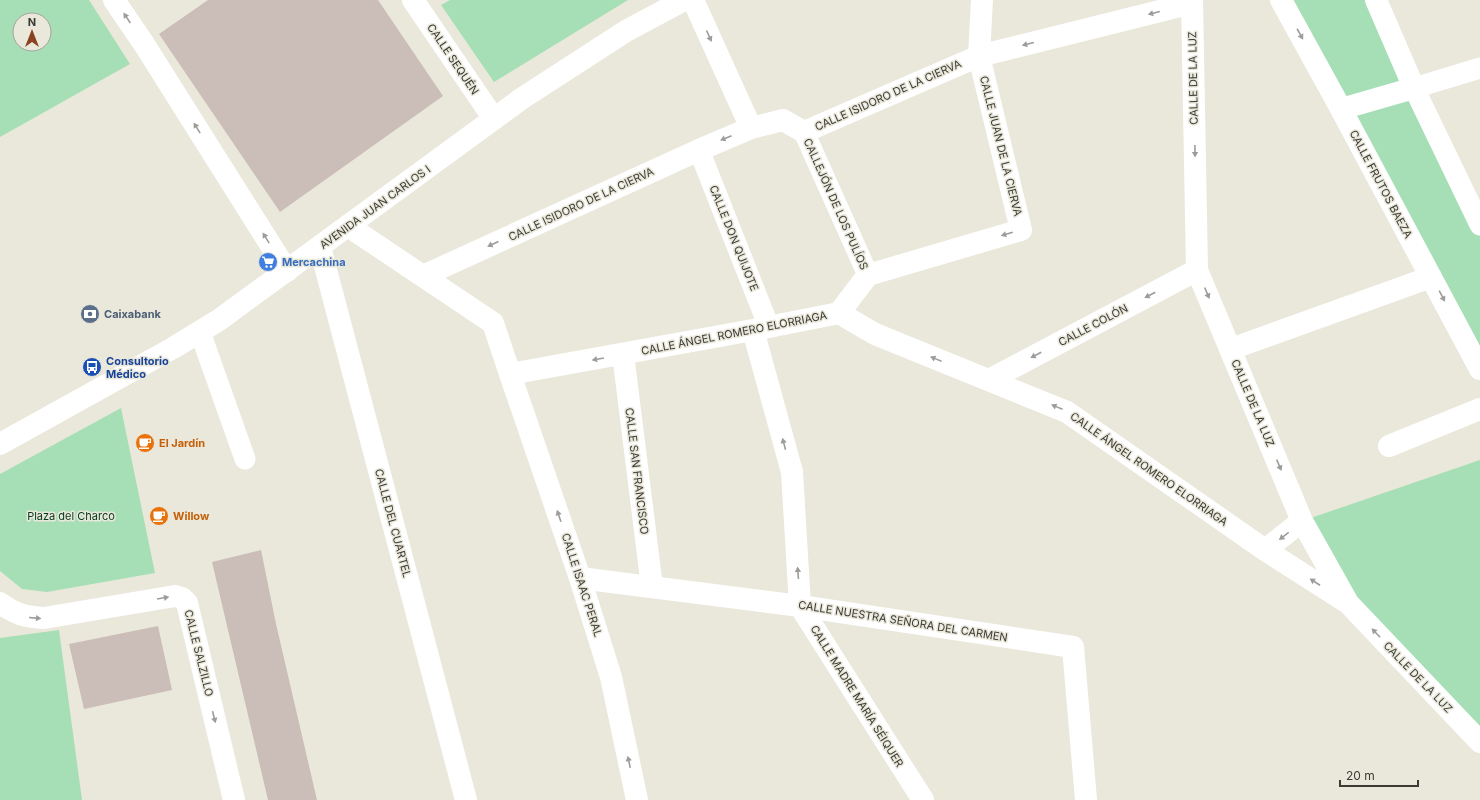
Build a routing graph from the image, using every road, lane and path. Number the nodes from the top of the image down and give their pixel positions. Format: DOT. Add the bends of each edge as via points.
graph roads {
  1 [pos="114,0"];
  2 [pos="413,0"];
  3 [pos="684,0"];
  4 [pos="693,0"];
  5 [pos="982,0"];
  6 [pos="1281,0"];
  7 [pos="1376,0"];
  8 [pos="1192,2"];
  9 [pos="979,56"];
  10 [pos="1480,68"];
  11 [pos="1414,88"];
  12 [pos="1341,109"];
  13 [pos="494,119"];
  14 [pos="751,128"];
  15 [pos="804,132"];
  16 [pos="699,150"];
  17 [pos="1480,225"];
  18 [pos="348,226"];
  19 [pos="320,247"];
  20 [pos="1197,270"];
  21 [pos="287,271"];
  22 [pos="868,275"];
  23 [pos="422,276"];
  24 [pos="1431,277"];
  25 [pos="839,313"];
  26 [pos="761,329"];
  27 [pos="200,332"];
  28 [pos="1231,349"];
  29 [pos="623,354"];
  30 [pos="1480,369"];
  31 [pos="510,374"];
  32 [pos="989,380"];
  33 [pos="1480,410"];
  34 [pos="30,427"];
  35 [pos="0,438"];
  36 [pos="0,444"];
  37 [pos="1389,446"];
  38 [pos="245,460"];
  39 [pos="1302,521"];
  40 [pos="1265,550"];
  41 [pos="580,578"];
  42 [pos="652,587"];
  43 [pos="0,602"];
  44 [pos="1348,603"];
  45 [pos="800,606"];
  46 [pos="1480,742"];
  47 [pos="234,800"];
  48 [pos="466,800"];
  49 [pos="637,800"];
  50 [pos="923,800"];
  51 [pos="1086,800"];
  21 -- 1 [label="street, one-way"];
  2 -- 13 [label="street, CALLE SEQUÉN"];
  3 -- 13 [label="street, AVENIDA JUAN CARLOS I" via="626,30"];
  4 -- 14 [label="street, one-way"];
  5 -- 9 [label="street, CALLE JUAN DE LA CIERVA"];
  6 -- 12 [label="street, CALLE FRUTOS BAEZA, one-way"];
  7 -- 11 [label="street"];
  8 -- 9 [label="street, CALLE ISIDORO DE LA CIERVA, one-way"];
  8 -- 20 [label="street, CALLE DE LA LUZ, one-way"];
  9 -- 15 [label="street, CALLE ISIDORO DE LA CIERVA"];
  9 -- 22 [label="street, CALLE JUAN DE LA CIERVA, one-way" via="1021,230"];
  10 -- 11 [label="street"];
  11 -- 12 [label="street"];
  11 -- 17 [label="street"];
  12 -- 24 [label="street, CALLE FRUTOS BAEZA"];
  13 -- 18 [label="street, AVENIDA JUAN CARLOS I"];
  14 -- 15 [label="street, CALLE ISIDORO DE LA CIERVA" via="783,120"];
  14 -- 16 [label="street, CALLE ISIDORO DE LA CIERVA, one-way"];
  15 -- 22 [label="street, CALLEJÓN DE LOS PULÍOS"];
  16 -- 23 [label="street, CALLE ISIDORO DE LA CIERVA, one-way"];
  16 -- 26 [label="street, CALLE DON QUIJOTE"];
  18 -- 19 [label="street, AVENIDA JUAN CARLOS I"];
  18 -- 23 [label="street"];
  19 -- 21 [label="street, AVENIDA JUAN CARLOS I"];
  19 -- 48 [label="street, CALLE DEL CUARTEL"];
  20 -- 28 [label="street, CALLE DE LA LUZ, one-way"];
  20 -- 32 [label="street, CALLE COLÓN, one-way"];
  21 -- 27 [label="street, AVENIDA JUAN CARLOS I"];
  22 -- 25 [label="street"];
  23 -- 31 [label="street" via="493,323"];
  24 -- 28 [label="street"];
  24 -- 30 [label="street, CALLE FRUTOS BAEZA, one-way"];
  25 -- 26 [label="street, CALLE ÁNGEL ROMERO ELORRIAGA"];
  32 -- 25 [label="street, CALLE ÁNGEL ROMERO ELORRIAGA, one-way" via="875,334"];
  26 -- 29 [label="street, CALLE ÁNGEL ROMERO ELORRIAGA"];
  45 -- 26 [label="street, CALLE MADRE MARÍA SÉIQUER, one-way" via="792,472"];
  27 -- 34 [label="street, AVENIDA JUAN CARLOS I"];
  27 -- 38 [label="street"];
  28 -- 39 [label="street, CALLE DE LA LUZ, one-way"];
  29 -- 31 [label="street, CALLE ÁNGEL ROMERO ELORRIAGA, one-way"];
  29 -- 42 [label="street, CALLE SAN FRANCISCO"];
  41 -- 31 [label="street, CALLE ISAAC PERAL, one-way"];
  40 -- 32 [label="street, CALLE ÁNGEL ROMERO ELORRIAGA, one-way" via="1067,412"];
  33 -- 37 [label="street"];
  34 -- 35 [label="street"];
  34 -- 36 [label="street, AVENIDA JUAN CARLOS I"];
  39 -- 40 [label="street, one-way"];
  39 -- 44 [label="street, CALLE DE LA LUZ"];
  44 -- 40 [label="street, CALLE ÁNGEL ROMERO ELORRIAGA, one-way"];
  41 -- 42 [label="street, CALLE NUESTRA SEÑORA DEL CARMEN"];
  49 -- 41 [label="street, CALLE ISAAC PERAL, one-way" via="611,677"];
  42 -- 45 [label="street, CALLE NUESTRA SEÑORA DEL CARMEN"];
  43 -- 47 [label="street, CALLE SALZILLO, one-way" via="10,611 25,617 44,618 175,596 182,598 187,603"];
  46 -- 44 [label="street, CALLE DE LA LUZ, one-way"];
  45 -- 50 [label="street, CALLE MADRE MARÍA SÉIQUER"];
  45 -- 51 [label="street, CALLE NUESTRA SEÑORA DEL CARMEN" via="1073,647"];
}
